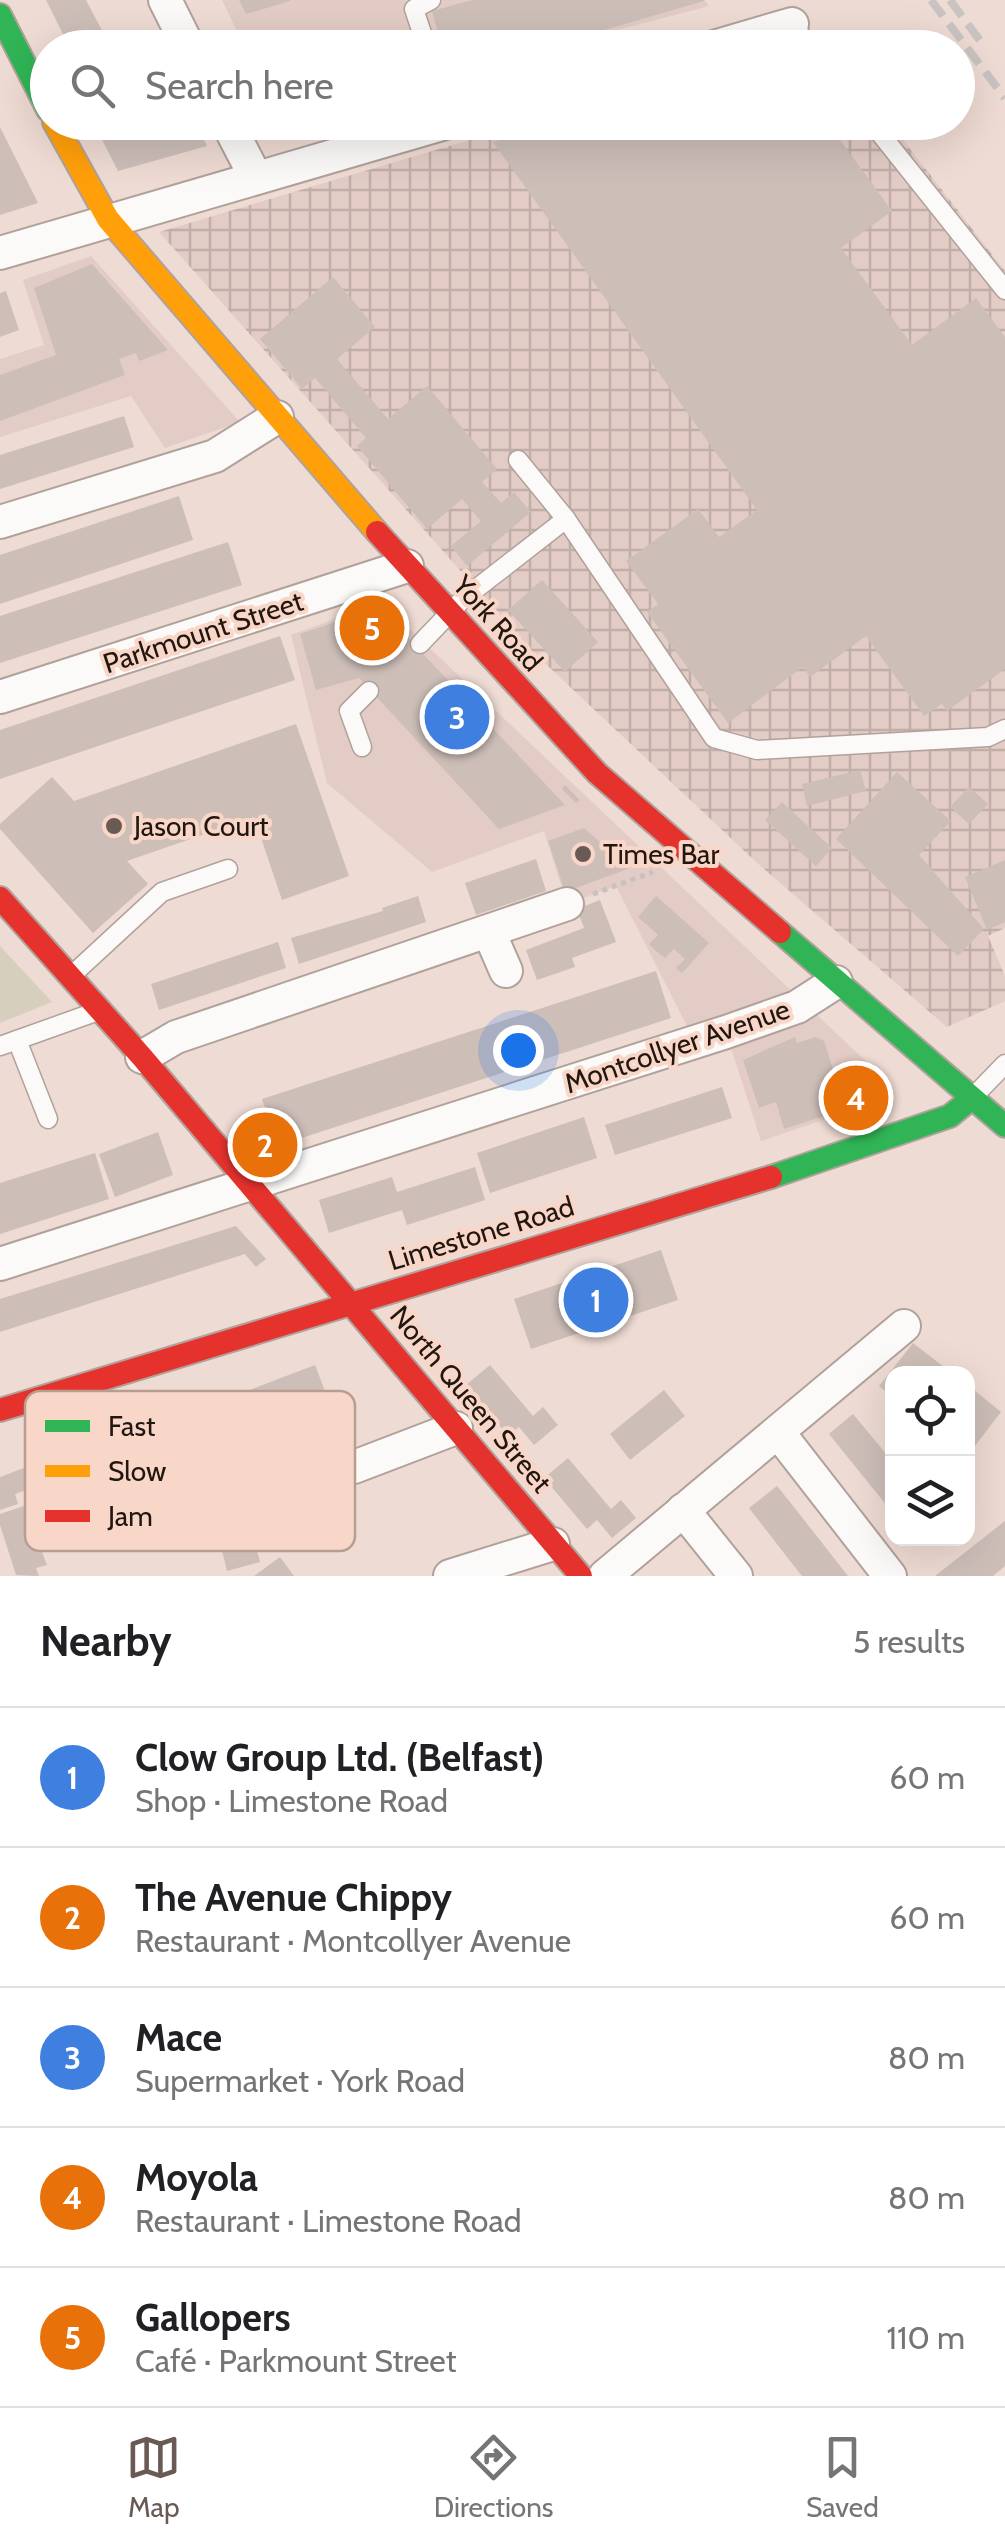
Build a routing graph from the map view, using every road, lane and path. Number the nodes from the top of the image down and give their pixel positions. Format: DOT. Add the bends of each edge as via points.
graph roads {
  1 [pos="165,0"];
  2 [pos="431,0"];
  3 [pos="0,15"];
  4 [pos="180,30"];
  5 [pos="421,30"];
  6 [pos="30,74"];
  7 [pos="64,140"];
  8 [pos="236,140"];
  9 [pos="387,140"];
  10 [pos="885,140"];
  11 [pos="256,178"];
  12 [pos="108,220"];
  13 [pos="0,252"];
  14 [pos="1005,290"];
  15 [pos="278,418"];
  16 [pos="518,460"];
  17 [pos="566,519"];
  18 [pos="0,522"];
  19 [pos="406,566"];
  20 [pos="448,614"];
  21 [pos="420,644"];
  22 [pos="369,691"];
  23 [pos="0,698"];
  24 [pos="1005,729"];
  25 [pos="362,747"];
  26 [pos="228,869"];
  27 [pos="656,871"];
  28 [pos="0,898"];
  29 [pos="567,904"];
  30 [pos="490,932"];
  31 [pos="506,972"];
  32 [pos="70,976"];
  33 [pos="836,982"];
  34 [pos="101,1010"];
  35 [pos="8,1043"];
  36 [pos="142,1057"];
  37 [pos="1005,1064"];
  38 [pos="972,1098"];
  39 [pos="48,1118"];
  40 [pos="1005,1126"];
  41 [pos="253,1186"];
  42 [pos="0,1264"];
  43 [pos="352,1305"];
  44 [pos="904,1326"];
  45 [pos="64,1391"];
  46 [pos="25,1403"];
  47 [pos="0,1410"];
  48 [pos="456,1428"];
  49 [pos="778,1432"];
  50 [pos="355,1467"];
  51 [pos="684,1510"];
  52 [pos="553,1544"];
  53 [pos="450,1576"];
  54 [pos="581,1576"];
  55 [pos="605,1576"];
  56 [pos="736,1576"];
  57 [pos="890,1576"];
  1 -- 4 [label="street"];
  2 -- 5 [label="lane" via="414,8"];
  3 -- 6 [label="main road"];
  7 -- 12 [label="main road, York Road"];
  8 -- 11 [label="street"];
  9 -- 11 [label="street"];
  10 -- 14 [label="lane"];
  11 -- 12 [label="street"];
  12 -- 13 [label="street"];
  12 -- 15 [label="main road, York Road"];
  15 -- 18 [label="street" via="214,456"];
  15 -- 19 [label="main road, York Road"];
  16 -- 17 [label="lane"];
  17 -- 20 [label="lane"];
  17 -- 24 [label="lane" via="714,738 757,750 988,737"];
  19 -- 20 [label="main road, York Road"];
  19 -- 23 [label="street, Parkmount Street"];
  20 -- 21 [label="lane"];
  20 -- 33 [label="main road, York Road" via="596,773"];
  22 -- 25 [label="lane" via="350,711"];
  26 -- 32 [label="lane" via="162,892"];
  27 -- 29 [label="path"];
  28 -- 32 [label="main road, North Queen Street"];
  29 -- 30 [label="street"];
  30 -- 31 [label="street"];
  30 -- 36 [label="street" via="176,1037"];
  32 -- 34 [label="main road, North Queen Street"];
  33 -- 38 [label="main road, York Road"];
  33 -- 41 [label="street, Montcollyer Avenue" via="769,1017"];
  34 -- 35 [label="lane"];
  34 -- 36 [label="main road, North Queen Street"];
  35 -- 39 [label="lane"];
  36 -- 41 [label="main road, North Queen Street"];
  37 -- 38 [label="lane"];
  38 -- 40 [label="main road, York Road"];
  38 -- 43 [label="main road, Limestone Road" via="950,1116 876,1144"];
  41 -- 42 [label="street, Montcollyer Avenue"];
  41 -- 43 [label="main road, North Queen Street"];
  43 -- 45 [label="main road, Limestone Road"];
  43 -- 48 [label="main road, North Queen Street"];
  44 -- 49 [label="street"];
  46 -- 47 [label="main road, Limestone Road"];
  48 -- 50 [label="street"];
  48 -- 52 [label="main road, North Queen Street"];
  49 -- 51 [label="street"];
  49 -- 57 [label="street"];
  51 -- 55 [label="street"];
  51 -- 56 [label="street"];
  52 -- 53 [label="street"];
  52 -- 54 [label="main road, North Queen Street"];
}
